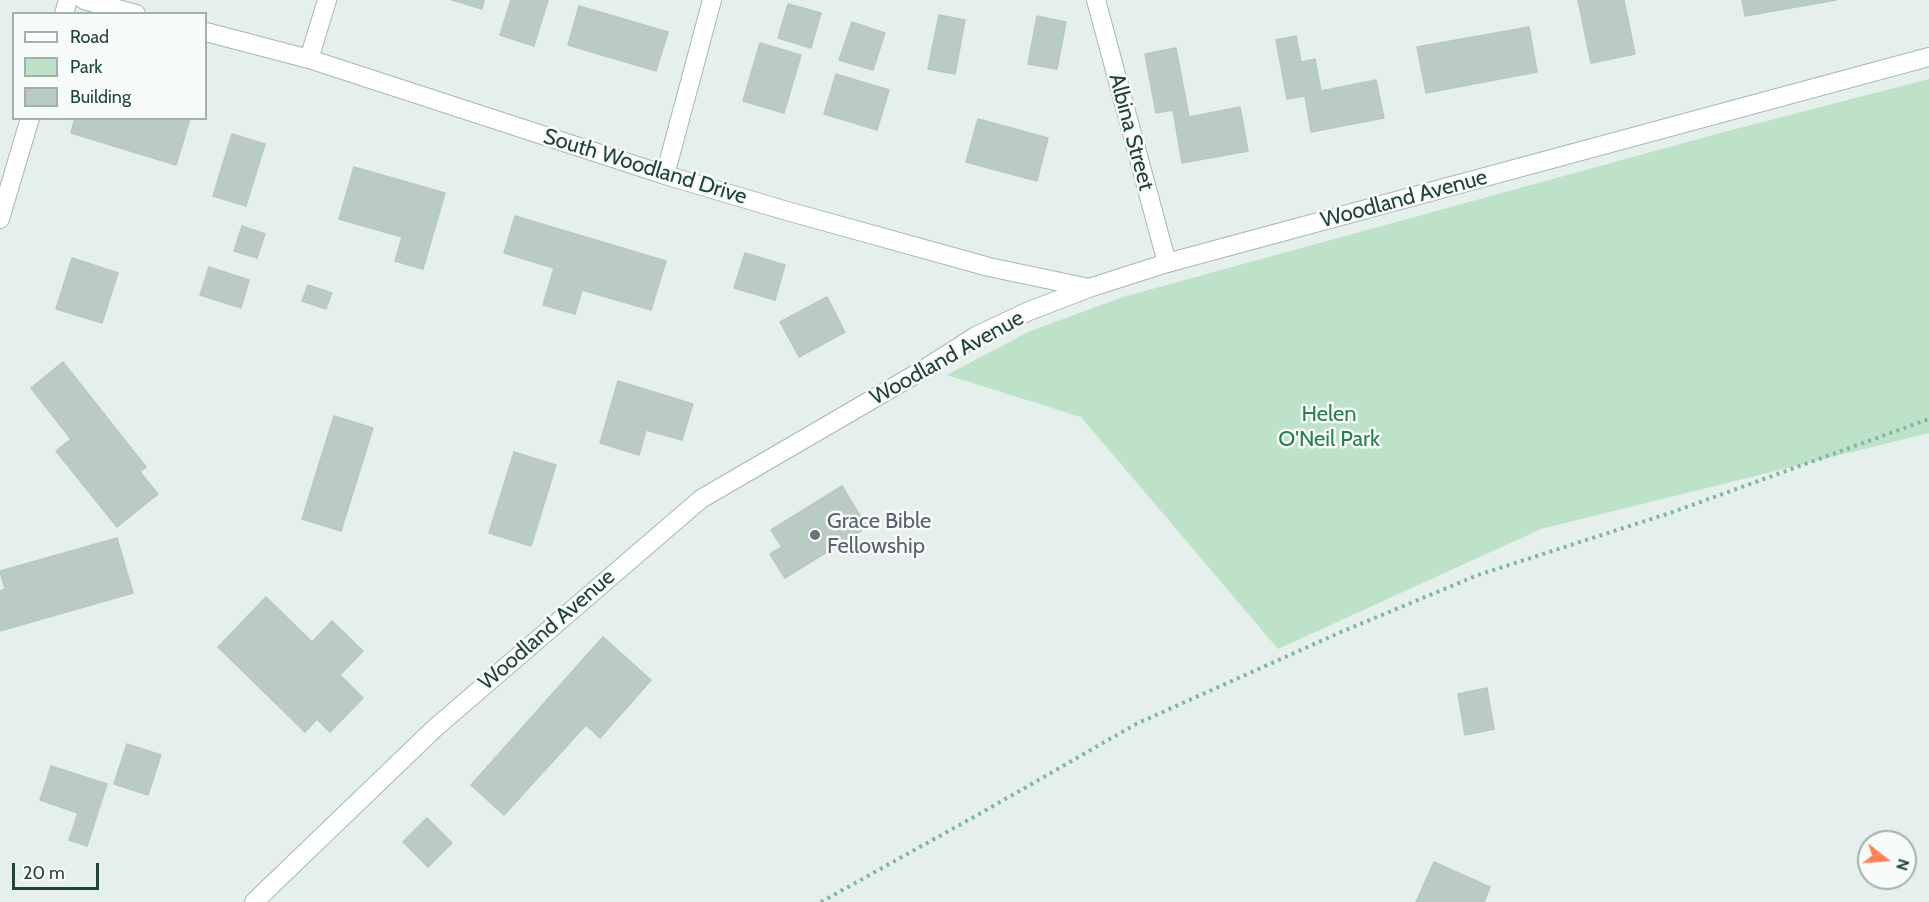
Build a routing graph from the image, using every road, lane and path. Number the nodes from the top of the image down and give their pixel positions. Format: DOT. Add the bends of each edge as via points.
graph roads {
  1 [pos="84,0"];
  2 [pos="327,0"];
  3 [pos="712,0"];
  4 [pos="1096,0"];
  5 [pos="129,12"];
  6 [pos="207,32"];
  7 [pos="1929,57"];
  8 [pos="309,59"];
  9 [pos="29,120"];
  10 [pos="665,175"];
  11 [pos="0,219"];
  12 [pos="1167,263"];
  13 [pos="1089,288"];
  14 [pos="1929,418"];
  15 [pos="254,902"];
  16 [pos="821,902"];
  1 -- 5 [label="street"];
  2 -- 8 [label="street"];
  3 -- 10 [label="street"];
  4 -- 12 [label="street, Albina Street"];
  6 -- 8 [label="street, South Woodland Drive"];
  7 -- 12 [label="street, Woodland Avenue"];
  8 -- 10 [label="street, South Woodland Drive"];
  9 -- 11 [label="street"];
  10 -- 13 [label="street, South Woodland Drive" via="989,267"];
  12 -- 13 [label="street, Woodland Avenue"];
  13 -- 15 [label="street, Woodland Avenue" via="976,336 701,498 435,728"];
  14 -- 16 [label="path" via="1673,512 1478,575 1341,632 1136,724"];
}
